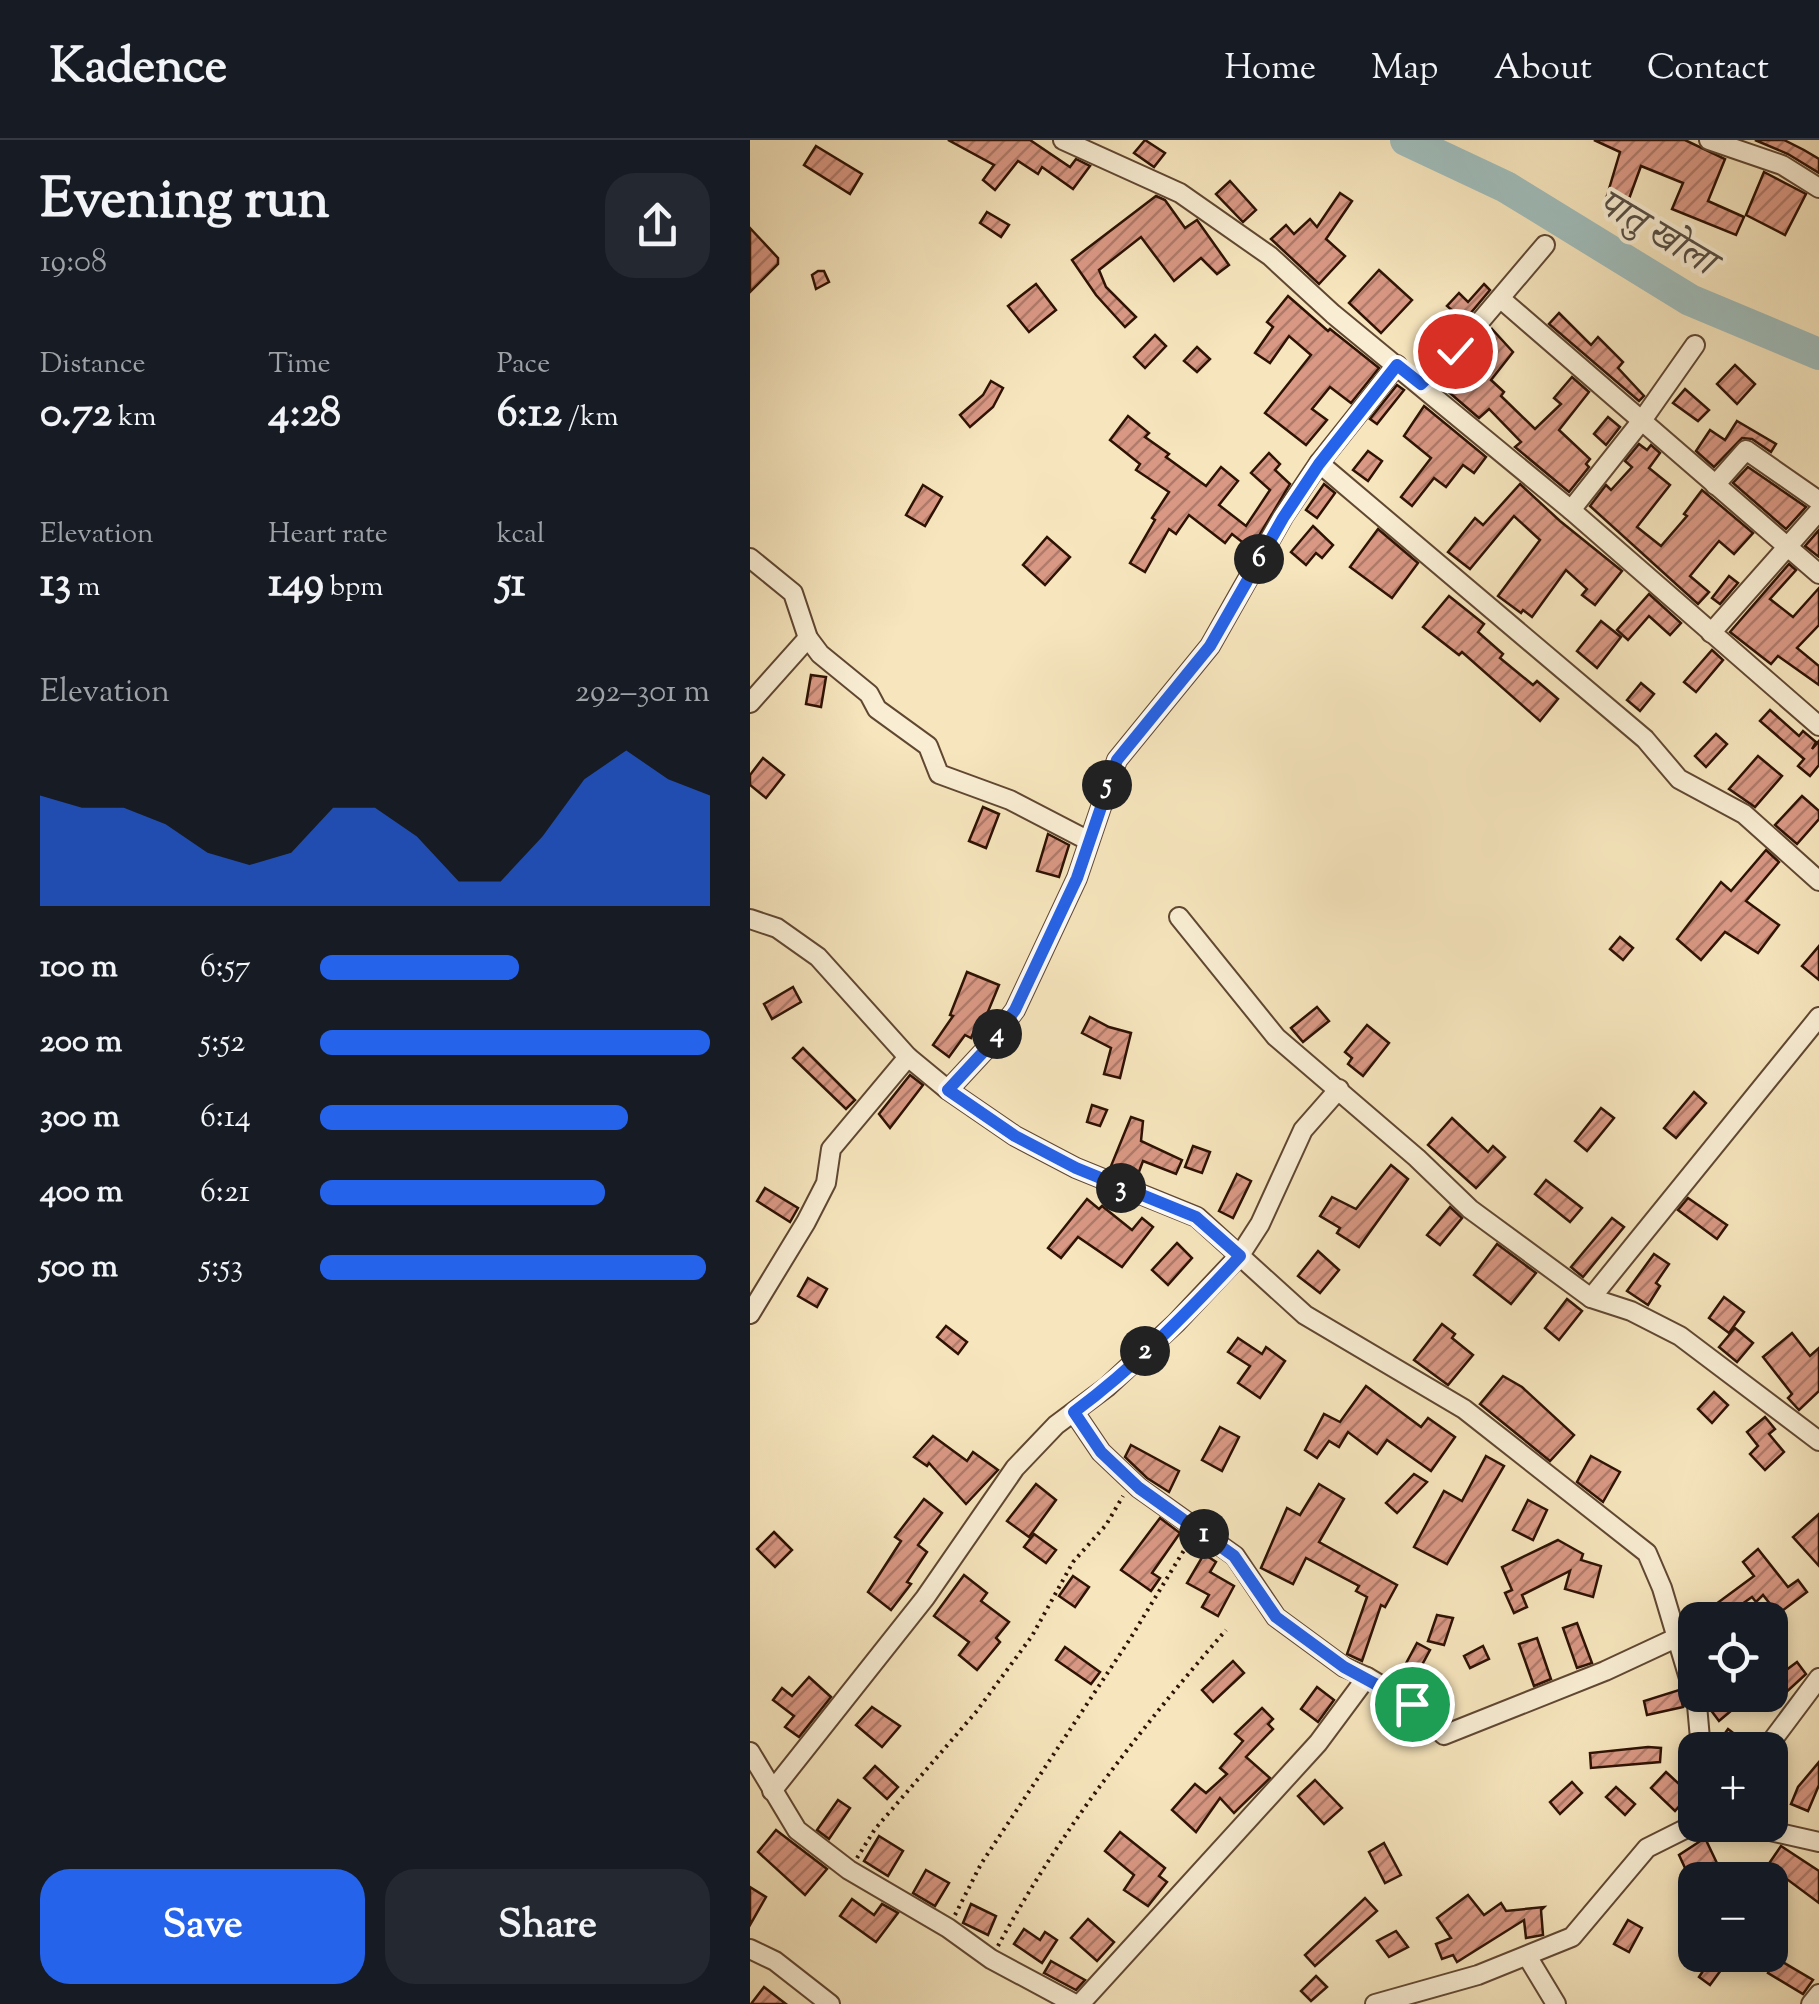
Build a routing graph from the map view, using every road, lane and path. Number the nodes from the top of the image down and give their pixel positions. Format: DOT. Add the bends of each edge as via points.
graph roads {
  1 [pos="1063,140"];
  2 [pos="1709,140"];
  3 [pos="1819,188"];
  4 [pos="1545,245"];
  5 [pos="1501,299"];
  6 [pos="1694,346"];
  7 [pos="1397,365"];
  8 [pos="1421,384"];
  9 [pos="1643,418"];
  10 [pos="1319,464"];
  11 [pos="1715,486"];
  12 [pos="1819,502"];
  13 [pos="1572,510"];
  14 [pos="1819,511"];
  15 [pos="1787,548"];
  16 [pos="750,558"];
  17 [pos="1819,574"];
  18 [pos="1711,633"];
  19 [pos="808,638"];
  20 [pos="750,703"];
  21 [pos="1819,726"];
  22 [pos="1089,842"];
  23 [pos="1819,881"];
  24 [pos="1179,917"];
  25 [pos="750,919"];
  26 [pos="1819,1018"];
  27 [pos="908,1057"];
  28 [pos="948,1090"];
  29 [pos="1339,1090"];
  30 [pos="1240,1256"];
  31 [pos="1591,1298"];
  32 [pos="750,1314"];
  33 [pos="1074,1412"];
  34 [pos="1819,1441"];
  35 [pos="1126,1491"];
  36 [pos="1196,1529"];
  37 [pos="1226,1630"];
  38 [pos="1678,1637"];
  39 [pos="1368,1677"];
  40 [pos="1819,1678"];
  41 [pos="1778,1732"];
  42 [pos="750,1752"];
  43 [pos="772,1791"];
  44 [pos="1678,1832"];
  45 [pos="1788,1834"];
  46 [pos="1818,1840"];
  47 [pos="849,1870"];
  48 [pos="948,1928"];
  49 [pos="750,1949"];
  50 [pos="1528,1956"];
  51 [pos="991,1959"];
  52 [pos="1819,1994"];
  53 [pos="830,2004"];
  54 [pos="1078,2004"];
  55 [pos="1375,2004"];
  56 [pos="1556,2004"];
  57 [pos="1812,2004"];
  1 -- 7 [label="street" via="1180,193 1270,256"];
  2 -- 3 [label="street" via="1782,165"];
  4 -- 5 [label="street"];
  5 -- 8 [label="street"];
  5 -- 9 [label="street"];
  6 -- 9 [label="street"];
  7 -- 8 [label="street"];
  7 -- 10 [label="street"];
  8 -- 13 [label="street"];
  9 -- 11 [label="street"];
  9 -- 13 [label="street"];
  10 -- 22 [label="street" via="1210,646 1117,760"];
  10 -- 23 [label="street" via="1631,726 1679,778 1744,814"];
  11 -- 12 [label="street" via="1746,450"];
  11 -- 15 [label="street"];
  13 -- 18 [label="street"];
  14 -- 15 [label="street"];
  15 -- 17 [label="street"];
  15 -- 18 [label="street"];
  16 -- 19 [label="street" via="793,592"];
  18 -- 21 [label="street"];
  19 -- 20 [label="street"];
  19 -- 22 [label="street" via="869,694 877,710 928,746 939,774 1010,800"];
  22 -- 28 [label="street" via="1015,1010"];
  24 -- 29 [label="street" via="1276,1037"];
  25 -- 27 [label="street" via="777,928 818,957"];
  26 -- 31 [label="street"];
  27 -- 28 [label="street"];
  27 -- 32 [label="street" via="831,1149 820,1196"];
  28 -- 30 [label="street" via="1076,1168 1196,1217"];
  29 -- 30 [label="street" via="1303,1130"];
  29 -- 31 [label="street" via="1470,1210"];
  30 -- 33 [label="street" via="1176,1324"];
  30 -- 38 [label="street" via="1305,1315 1464,1409 1647,1553"];
  31 -- 34 [label="street" via="1680,1336"];
  33 -- 36 [label="street" via="1101,1452"];
  33 -- 43 [label="street" via="1016,1468 926,1598"];
  35 -- 47 [label="path" via="1073,1562 1032,1636"];
  36 -- 39 [label="street" via="1234,1556 1276,1617"];
  36 -- 48 [label="path" via="981,1864"];
  37 -- 51 [label="path" via="1142,1727 1029,1888"];
  38 -- 39 [label="street" via="1444,1735 1412,1704"];
  39 -- 54 [label="street" via="1318,1743"];
  40 -- 41 [label="street"];
  42 -- 43 [label="street"];
  43 -- 47 [label="street" via="797,1830"];
  44 -- 50 [label="street" via="1647,1848 1572,1937"];
  45 -- 46 [label="street"];
  47 -- 48 [label="street"];
  48 -- 51 [label="street"];
  49 -- 53 [label="street" via="775,1960"];
  50 -- 55 [label="street"];
  50 -- 56 [label="street"];
  51 -- 54 [label="street"];
  52 -- 57 [label="street"];
}
